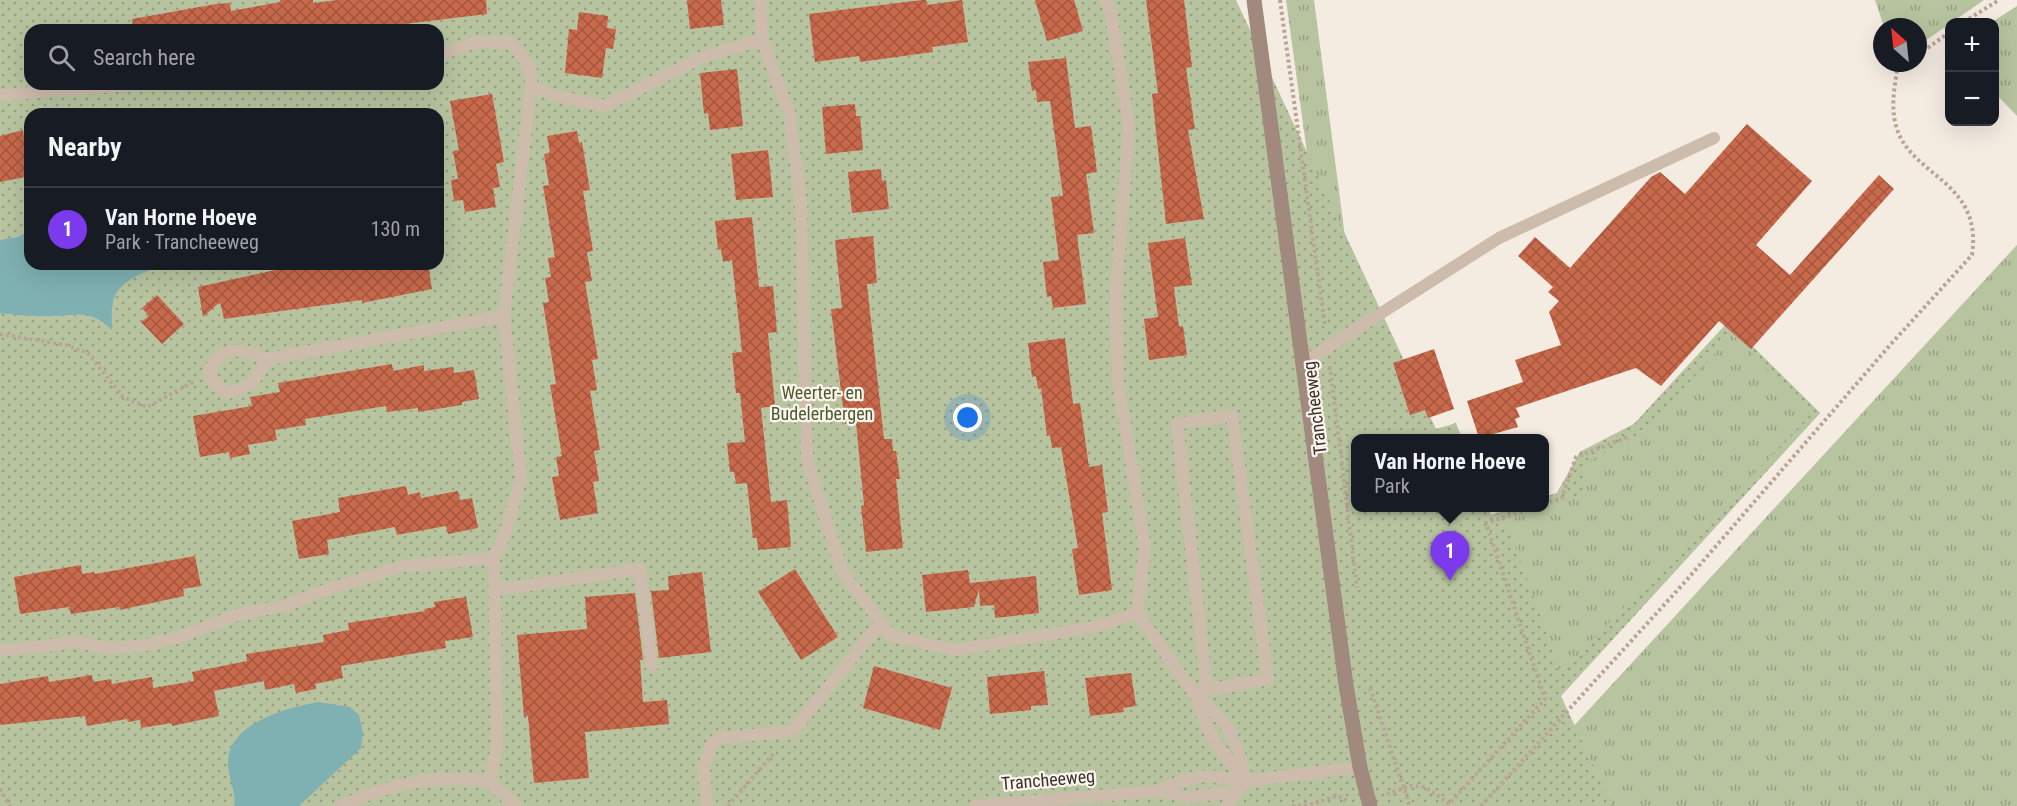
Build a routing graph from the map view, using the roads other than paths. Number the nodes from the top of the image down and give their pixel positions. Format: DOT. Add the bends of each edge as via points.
graph roads {
  1 [pos="762,0"];
  2 [pos="1105,0"];
  3 [pos="1254,0"];
  4 [pos="762,40"];
  5 [pos="444,53"];
  6 [pos="531,86"];
  7 [pos="64,90"];
  8 [pos="0,95"];
  9 [pos="1714,138"];
  10 [pos="504,316"];
  11 [pos="267,360"];
  12 [pos="1303,363"];
  13 [pos="494,558"];
  14 [pos="495,590"];
  15 [pos="1137,613"];
  16 [pos="880,622"];
  17 [pos="0,651"];
  18 [pos="652,666"];
  19 [pos="1202,693"];
  20 [pos="1360,767"];
  21 [pos="489,782"];
  22 [pos="1247,782"];
  23 [pos="1159,791"];
  24 [pos="1236,792"];
  25 [pos="341,806"];
  26 [pos="516,806"];
  27 [pos="707,806"];
  28 [pos="976,806"];
  29 [pos="1227,806"];
  30 [pos="1370,806"];
  1 -- 4 [label="lane"];
  2 -- 15 [label="lane" via="1111,13 1129,126 1117,302 1118,382 1144,548"];
  3 -- 12 [label="street, Trancheeweg"];
  4 -- 6 [label="lane" via="705,56 605,106 556,96"];
  4 -- 16 [label="lane" via="789,112 801,203 807,460 842,571"];
  5 -- 6 [label="lane" via="477,42 512,43 531,70"];
  6 -- 10 [label="lane"];
  7 -- 8 [label="lane"];
  9 -- 12 [label="lane" via="1499,238"];
  10 -- 11 [label="lane"];
  10 -- 13 [label="lane" via="521,478"];
  11 -- 11 [label="lane" via="249,351 231,351 215,359 209,374 214,384 228,393 251,385"];
  12 -- 20 [label="street, Trancheeweg"];
  13 -- 14 [label="lane"];
  13 -- 17 [label="lane" via="404,566 288,605 239,614 177,638 146,645 108,648 77,642"];
  14 -- 18 [label="lane" via="640,569"];
  14 -- 21 [label="lane" via="497,747"];
  15 -- 16 [label="lane" via="1099,626 955,650 891,636"];
  15 -- 19 [label="lane"];
  16 -- 27 [label="lane" via="793,731 712,742 704,766"];
  19 -- 19 [label="lane" via="1268,679 1233,415 1177,424"];
  19 -- 22 [label="lane" via="1236,741"];
  19 -- 22 [label="lane" via="1204,724 1218,748"];
  20 -- 22 [label="lane, Trancheeweg"];
  20 -- 30 [label="street, Trancheeweg"];
  21 -- 25 [label="lane" via="430,779 375,790"];
  21 -- 26 [label="lane"];
  22 -- 23 [label="lane, Trancheeweg" via="1215,775 1184,778"];
  22 -- 24 [label="lane"];
  23 -- 24 [label="lane, Trancheeweg" via="1186,798"];
  23 -- 28 [label="lane, Trancheeweg"];
  24 -- 29 [label="lane"];
}
